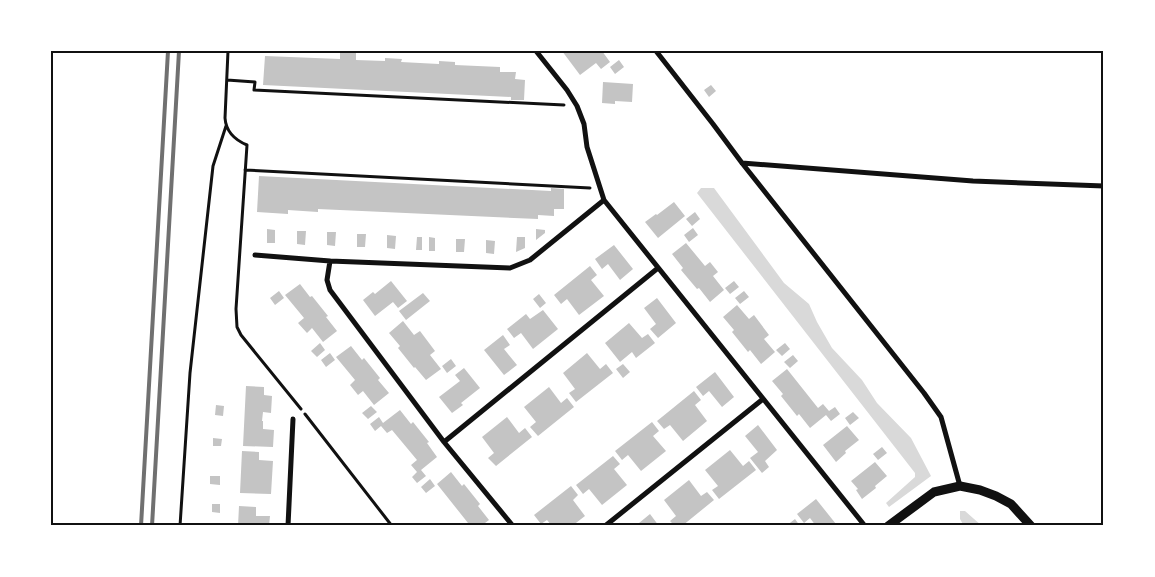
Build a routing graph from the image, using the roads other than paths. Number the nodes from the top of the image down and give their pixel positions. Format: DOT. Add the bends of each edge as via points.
graph roads {
  1 [pos="536,51"];
  2 [pos="656,51"];
  3 [pos="742,164"];
  4 [pos="1104,186"];
  5 [pos="604,200"];
  6 [pos="255,255"];
  7 [pos="330,261"];
  8 [pos="658,268"];
  9 [pos="763,399"];
  10 [pos="293,419"];
  11 [pos="444,442"];
  12 [pos="960,486"];
  13 [pos="288,526"];
  14 [pos="514,526"];
  15 [pos="605,526"];
  16 [pos="865,526"];
  17 [pos="888,526"];
  18 [pos="1031,526"];
  1 -- 5 [label="street" via="577,106"];
  2 -- 3 [label="street"];
  3 -- 4 [label="street" via="973,181"];
  3 -- 12 [label="street" via="941,417"];
  5 -- 7 [label="street" via="530,260 510,268"];
  5 -- 8 [label="street"];
  6 -- 7 [label="street"];
  7 -- 11 [label="street" via="326,280 330,290"];
  8 -- 9 [label="street"];
  8 -- 11 [label="street"];
  9 -- 15 [label="street"];
  9 -- 16 [label="street"];
  10 -- 13 [label="street"];
  11 -- 14 [label="street"];
  12 -- 17 [label="street" via="934,492"];
  12 -- 18 [label="street" via="980,490 1011,504"];
}
